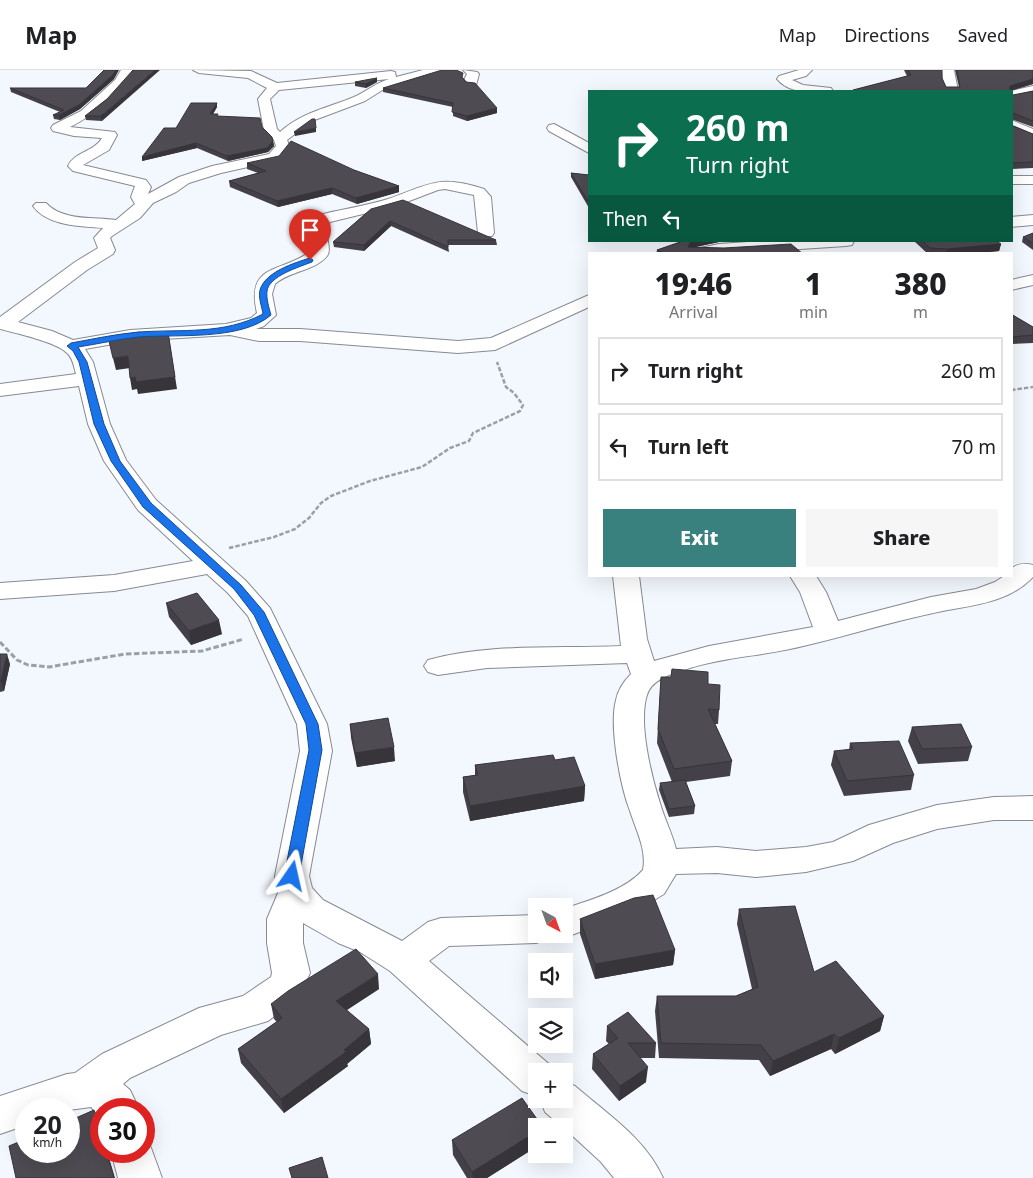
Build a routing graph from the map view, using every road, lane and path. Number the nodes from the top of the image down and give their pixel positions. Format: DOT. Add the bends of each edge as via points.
graph roads {
  1 [pos="129,70"];
  2 [pos="199,70"];
  3 [pos="443,70"];
  4 [pos="469,70"];
  5 [pos="806,70"];
  6 [pos="948,70"];
  7 [pos="404,77"];
  8 [pos="472,82"];
  9 [pos="274,87"];
  10 [pos="818,90"];
  11 [pos="952,90"];
  12 [pos="1033,90"];
  13 [pos="1013,95"];
  14 [pos="1013,125"];
  15 [pos="554,128"];
  16 [pos="1033,134"];
  17 [pos="280,139"];
  18 [pos="1017,143"];
  19 [pos="1033,143"];
  20 [pos="588,149"];
  21 [pos="1013,180"];
  22 [pos="1033,180"];
  23 [pos="143,204"];
  24 [pos="41,206"];
  25 [pos="1033,220"];
  26 [pos="1013,222"];
  27 [pos="119,225"];
  28 [pos="486,232"];
  29 [pos="830,242"];
  30 [pos="706,252"];
  31 [pos="1033,280"];
  32 [pos="1013,285"];
  33 [pos="588,300"];
  34 [pos="1,324"];
  35 [pos="231,329"];
  36 [pos="496,344"];
  37 [pos="71,346"];
  38 [pos="88,379"];
  39 [pos="1033,387"];
  40 [pos="0,390"];
  41 [pos="1013,390"];
  42 [pos="208,561"];
  43 [pos="1023,569"];
  44 [pos="626,577"];
  45 [pos="804,577"];
  46 [pos="0,591"];
  47 [pos="269,632"];
  48 [pos="829,632"];
  49 [pos="0,642"];
  50 [pos="641,665"];
  51 [pos="438,666"];
  52 [pos="1033,808"];
  53 [pos="662,862"];
  54 [pos="296,893"];
  55 [pos="573,921"];
  56 [pos="528,929"];
  57 [pos="403,960"];
  58 [pos="528,1071"];
  59 [pos="97,1098"];
  60 [pos="102,1098"];
  61 [pos="570,1108"];
  62 [pos="0,1115"];
  63 [pos="136,1163"];
  64 [pos="140,1178"];
  65 [pos="641,1178"];
  1 -- 23 [label="street" via="86,114 58,128 110,135 104,147 85,156 75,166 141,183 143,187 139,197"];
  2 -- 9 [label="street" via="251,75"];
  3 -- 7 [label="street"];
  4 -- 8 [label="street" via="473,74"];
  5 -- 10 [label="street" via="783,79 790,85"];
  6 -- 11 [label="street"];
  7 -- 9 [label="street" via="388,75"];
  7 -- 17 [label="street" via="356,100 308,116"];
  9 -- 17 [label="street" via="264,99 271,130"];
  12 -- 13 [label="street"];
  14 -- 16 [label="street"];
  15 -- 20 [label="street"];
  17 -- 23 [label="street" via="283,147 274,156 194,176"];
  18 -- 19 [label="street"];
  21 -- 22 [label="street"];
  23 -- 27 [label="street"];
  24 -- 27 [label="street" via="46,213 57,218"];
  25 -- 26 [label="street"];
  27 -- 34 [label="street" via="102,238 107,250"];
  28 -- 35 [label="street" via="480,192 445,185 390,203 325,218 320,222 318,232 320,253 267,281 263,292 267,315 256,322"];
  29 -- 30 [label="street"];
  31 -- 32 [label="street"];
  33 -- 36 [label="street"];
  34 -- 37 [label="street"];
  35 -- 36 [label="street" via="259,335 458,347"];
  35 -- 37 [label="street" via="138,335"];
  36 -- 42 [label="path" via="496,360 506,387 524,405 520,411 473,433 469,441 450,448 422,467 331,496 295,529 245,543"];
  37 -- 38 [label="street" via="80,356"];
  38 -- 40 [label="street"];
  38 -- 42 [label="street" via="99,424 115,461 147,505"];
  39 -- 41 [label="path"];
  42 -- 46 [label="street" via="114,583"];
  42 -- 47 [label="street" via="260,614"];
  43 -- 48 [label="street" via="1015,582 985,596 932,605"];
  44 -- 50 [label="street" via="633,640"];
  45 -- 48 [label="street"];
  47 -- 49 [label="path" via="202,651 125,654 49,667 28,665 17,660"];
  47 -- 54 [label="street" via="312,724 316,750 292,876"];
  48 -- 50 [label="street" via="676,663"];
  50 -- 51 [label="street" via="582,657 487,659"];
  50 -- 53 [label="street" via="631,694 629,729 642,802"];
  52 -- 53 [label="street" via="1010,806 956,812 872,837 837,854 755,864 711,860"];
  53 -- 55 [label="street" via="658,877 646,889"];
  54 -- 57 [label="street" via="310,910"];
  54 -- 60 [label="street" via="285,919 285,943 291,972 285,987 254,1010 213,1020 116,1066"];
  56 -- 57 [label="street" via="441,932"];
  57 -- 58 [label="street"];
  59 -- 62 [label="street" via="67,1092"];
  61 -- 65 [label="street" via="616,1148"];
  63 -- 64 [label="street"];
}
